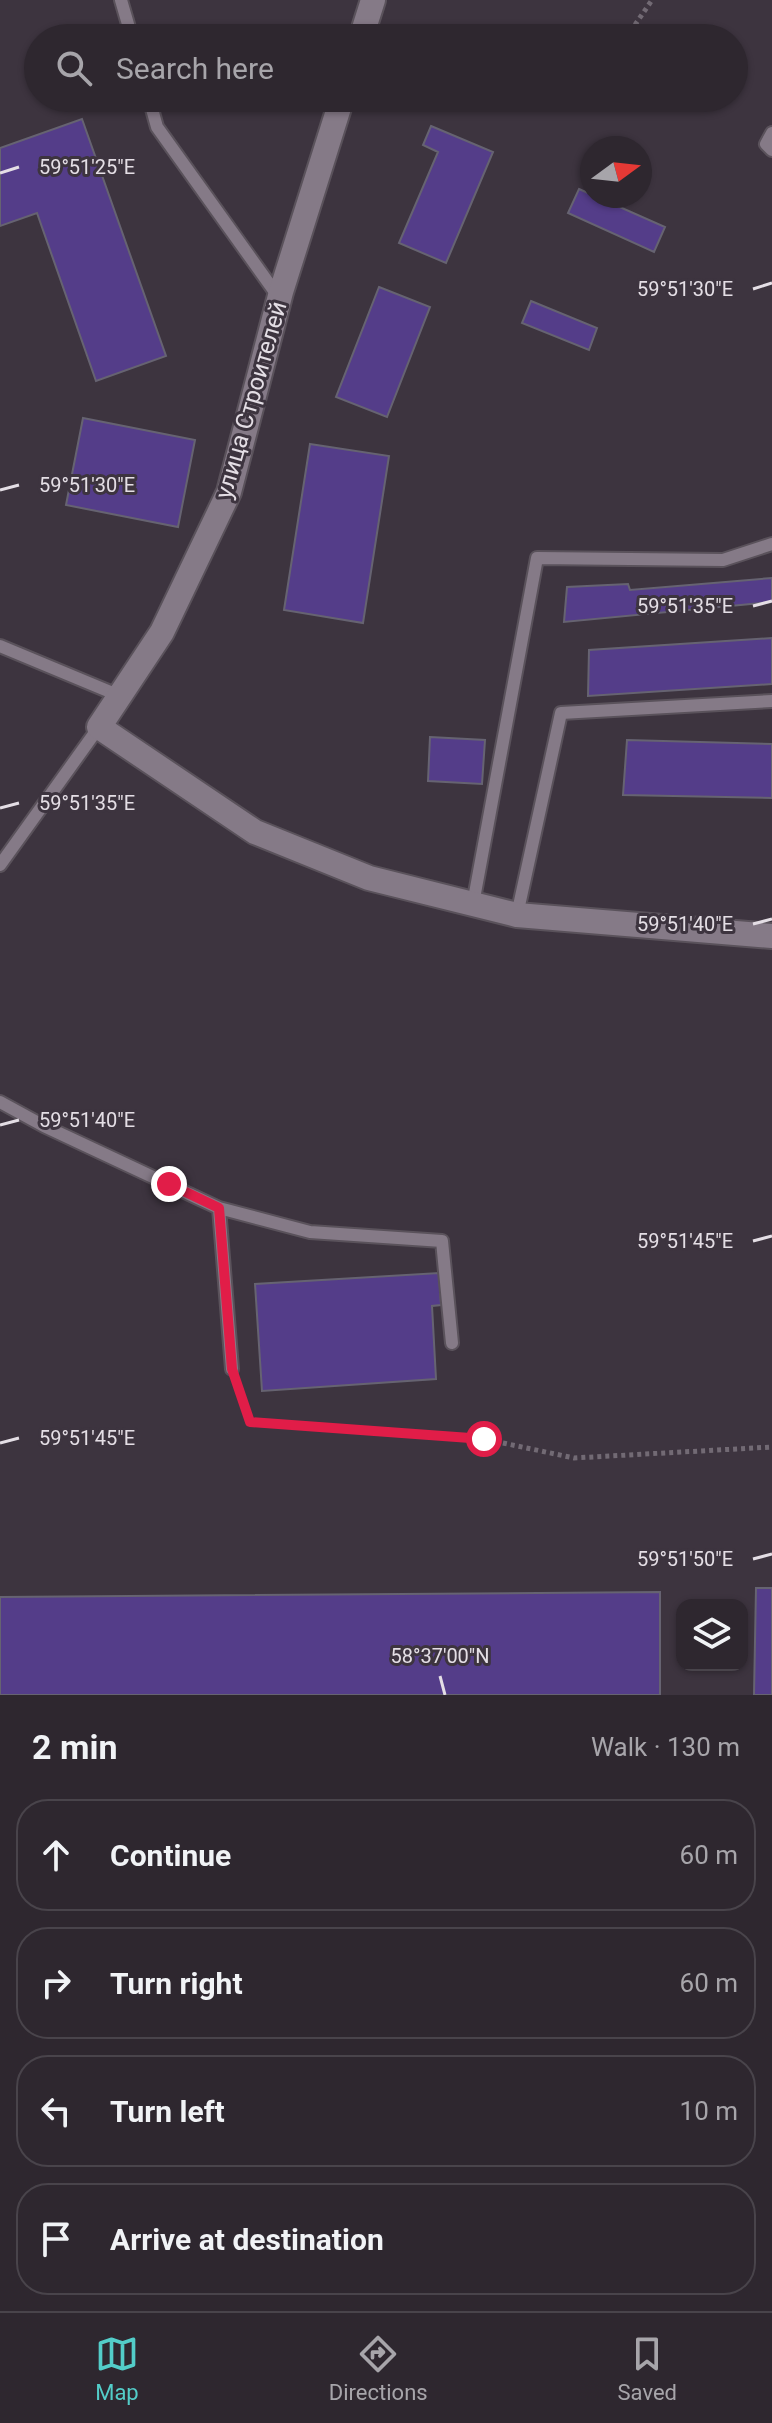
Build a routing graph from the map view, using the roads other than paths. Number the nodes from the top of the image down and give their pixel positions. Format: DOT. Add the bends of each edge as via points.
graph roads {
  1 [pos="121,0"];
  2 [pos="373,0"];
  3 [pos="128,24"];
  4 [pos="365,24"];
  5 [pos="153,112"];
  6 [pos="338,112"];
  7 [pos="772,133"];
  8 [pos="772,150"];
  9 [pos="280,299"];
  10 [pos="772,544"];
  11 [pos="0,646"];
  12 [pos="120,696"];
  13 [pos="772,701"];
  14 [pos="99,727"];
  15 [pos="0,865"];
  16 [pos="473,904"];
  17 [pos="517,915"];
  18 [pos="772,936"];
  19 [pos="0,1102"];
  20 [pos="219,1208"];
  21 [pos="452,1343"];
  22 [pos="232,1369"];
  1 -- 3 [label="lane"];
  2 -- 4 [label="street"];
  5 -- 9 [label="lane" via="157,127"];
  6 -- 9 [label="street, улица Строителей"];
  7 -- 8 [label="lane" via="766,144"];
  9 -- 12 [label="street, улица Строителей" via="229,492 162,632"];
  10 -- 16 [label="lane" via="723,560 537,558"];
  11 -- 12 [label="lane"];
  12 -- 14 [label="street, улица Строителей"];
  13 -- 17 [label="lane" via="561,713"];
  14 -- 15 [label="lane"];
  14 -- 16 [label="street" via="255,832 369,878"];
  16 -- 17 [label="street"];
  17 -- 18 [label="street"];
  19 -- 20 [label="lane"];
  20 -- 21 [label="lane" via="310,1232 442,1241"];
  20 -- 22 [label="lane"];
}
